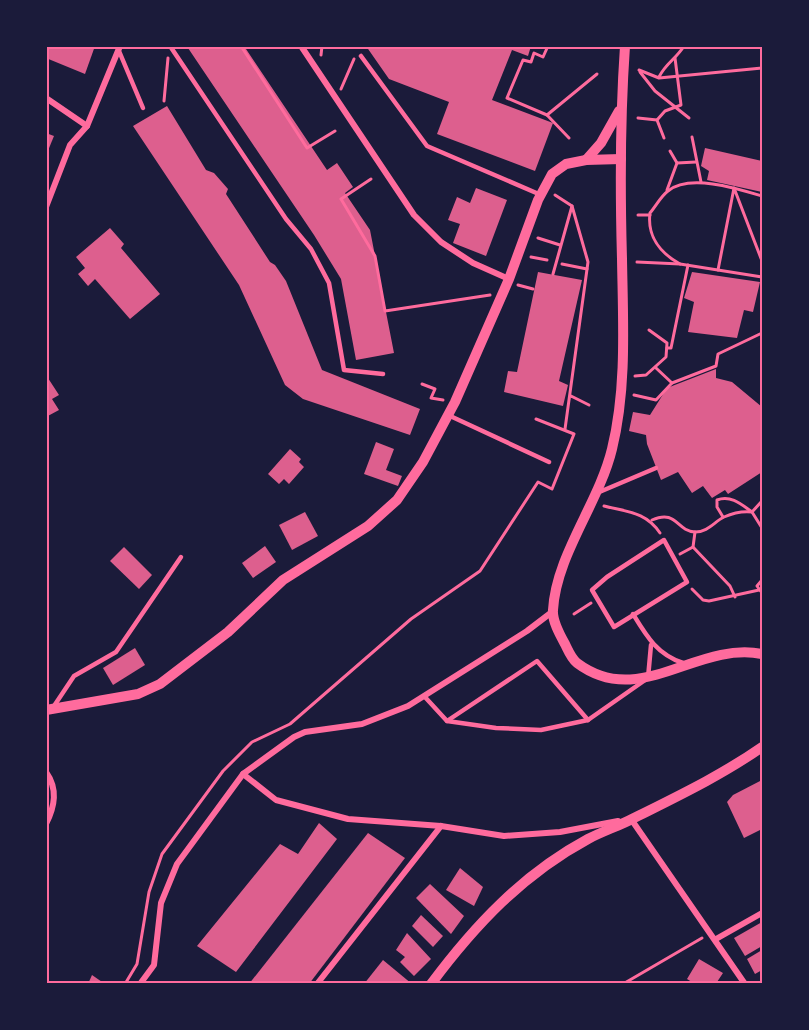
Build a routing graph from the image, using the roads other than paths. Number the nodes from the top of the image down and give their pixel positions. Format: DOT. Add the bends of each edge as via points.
graph roads {
  1 [pos="170,46"];
  2 [pos="301,46"];
  3 [pos="625,46"];
  4 [pos="119,49"];
  5 [pos="361,56"];
  6 [pos="46,98"];
  7 [pos="143,108"];
  8 [pos="620,108"];
  9 [pos="87,126"];
  10 [pos="621,159"];
  11 [pos="585,160"];
  12 [pos="541,195"];
  13 [pos="46,207"];
  14 [pos="513,282"];
  15 [pos="383,374"];
  16 [pos="448,415"];
  17 [pos="549,462"];
  18 [pos="656,468"];
  19 [pos="595,498"];
  20 [pos="181,557"];
  21 [pos="553,612"];
  22 [pos="633,614"];
  23 [pos="651,645"];
  24 [pos="762,654"];
  25 [pos="686,664"];
  26 [pos="648,678"];
  27 [pos="424,696"];
  28 [pos="49,709"];
  29 [pos="588,720"];
  30 [pos="447,721"];
  31 [pos="762,747"];
  32 [pos="46,772"];
  33 [pos="243,774"];
  34 [pos="633,819"];
  35 [pos="46,824"];
  36 [pos="441,826"];
  37 [pos="762,913"];
  38 [pos="716,939"];
  39 [pos="140,984"];
  40 [pos="317,984"];
  41 [pos="431,984"];
  42 [pos="745,984"];
  1 -- 15 [label="lane" via="286,219 311,249 329,283 344,370"];
  2 -- 14 [label="street" via="414,215 441,242"];
  3 -- 8 [label="street"];
  4 -- 7 [label="lane"];
  4 -- 9 [label="street"];
  5 -- 12 [label="lane" via="427,146"];
  6 -- 9 [label="street"];
  8 -- 10 [label="street"];
  8 -- 11 [label="street" via="601,143"];
  9 -- 13 [label="street" via="70,145"];
  10 -- 11 [label="street"];
  10 -- 19 [label="street" via="619,408 612,448"];
  11 -- 12 [label="street" via="566,164 552,174"];
  12 -- 14 [label="street"];
  14 -- 16 [label="street"];
  16 -- 17 [label="lane"];
  16 -- 28 [label="street" via="397,500 368,526 283,580 228,632 160,684 138,694"];
  18 -- 19 [label="lane"];
  19 -- 21 [label="street" via="572,546"];
  20 -- 28 [label="lane" via="116,652 74,676"];
  21 -- 26 [label="street" via="559,634 574,661 598,677 626,681"];
  21 -- 27 [label="street"];
  22 -- 22 [label="lane" via="687,582 664,540 592,590 614,627"];
  22 -- 23 [label="lane"];
  23 -- 25 [label="lane"];
  23 -- 26 [label="lane"];
  24 -- 25 [label="street" via="744,650"];
  25 -- 26 [label="street"];
  26 -- 29 [label="lane"];
  27 -- 30 [label="lane"];
  27 -- 33 [label="street" via="362,724 300,734"];
  29 -- 30 [label="lane" via="541,730"];
  29 -- 30 [label="lane" via="537,661"];
  31 -- 34 [label="street" via="711,779"];
  32 -- 35 [label="street" via="55,799"];
  33 -- 36 [label="street" via="276,800 348,819"];
  33 -- 39 [label="street" via="177,864 161,903 154,965"];
  34 -- 36 [label="street" via="561,832 504,836"];
  34 -- 38 [label="street"];
  34 -- 41 [label="street" via="588,839 511,891 477,925"];
  36 -- 40 [label="street"];
  37 -- 38 [label="street"];
  38 -- 42 [label="street"];
}
